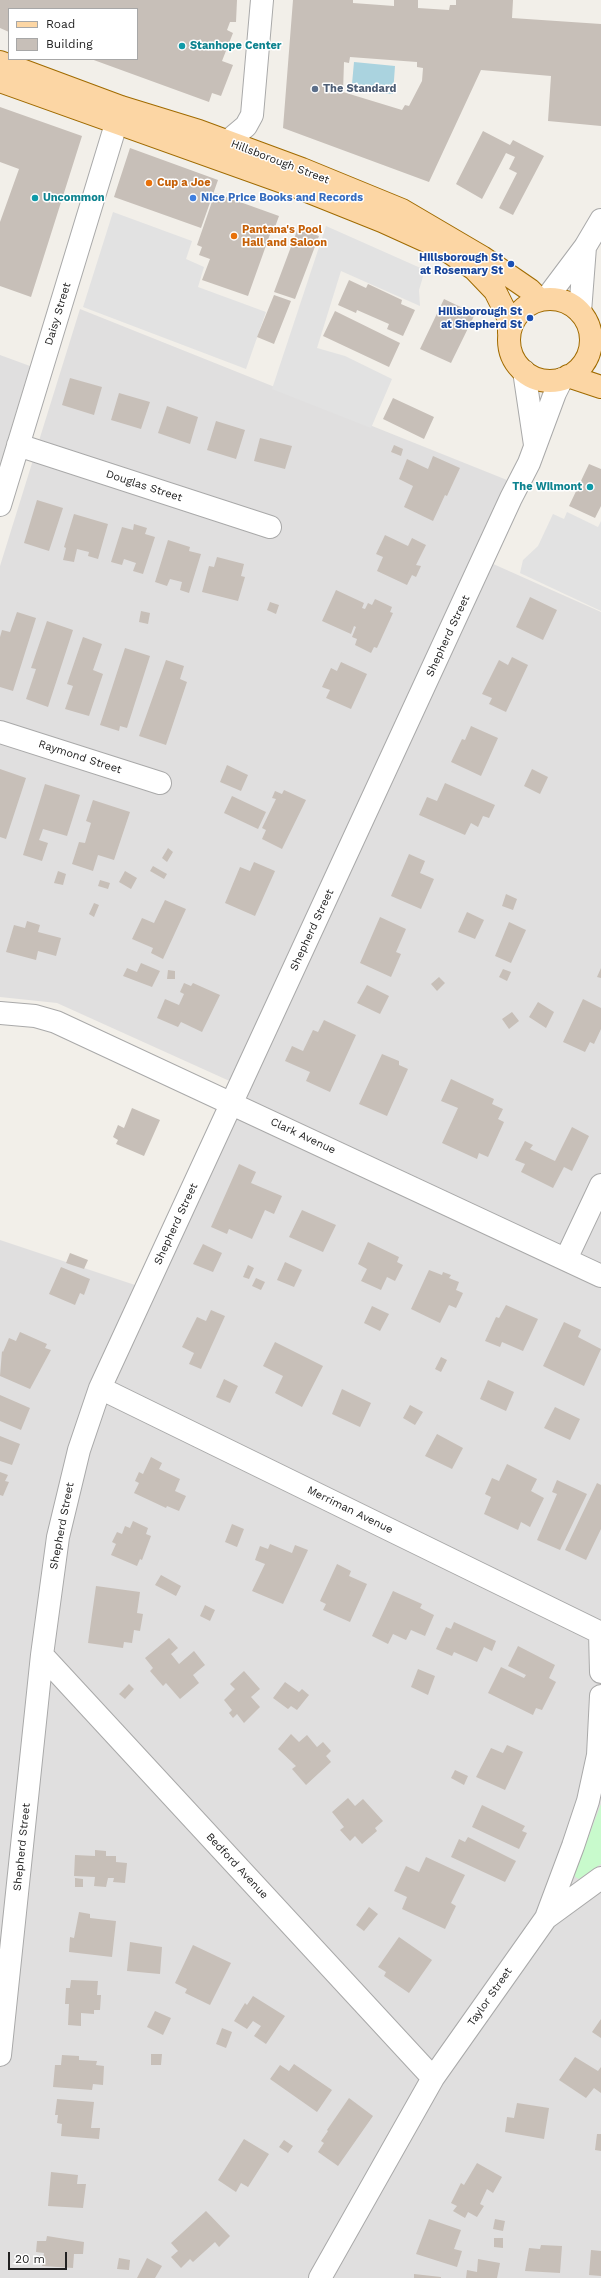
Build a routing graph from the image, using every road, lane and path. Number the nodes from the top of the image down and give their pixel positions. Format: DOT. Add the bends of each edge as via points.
graph roads {
  1 [pos="262,0"];
  2 [pos="0,62"];
  3 [pos="0,81"];
  4 [pos="116,124"];
  5 [pos="227,142"];
  6 [pos="601,220"];
  7 [pos="585,247"];
  8 [pos="543,299"];
  9 [pos="580,312"];
  10 [pos="509,334"];
  11 [pos="596,340"];
  12 [pos="524,371"];
  13 [pos="565,378"];
  14 [pos="601,387"];
  15 [pos="18,445"];
  16 [pos="536,445"];
  17 [pos="0,504"];
  18 [pos="270,527"];
  19 [pos="0,732"];
  20 [pos="160,782"];
  21 [pos="0,1013"];
  22 [pos="232,1103"];
  23 [pos="601,1185"];
  24 [pos="566,1259"];
  25 [pos="601,1276"];
  26 [pos="100,1388"];
  27 [pos="600,1632"];
  28 [pos="42,1655"];
  29 [pos="601,1672"];
  30 [pos="601,1696"];
  31 [pos="601,1878"];
  32 [pos="546,1918"];
  33 [pos="0,2056"];
  34 [pos="433,2078"];
  35 [pos="320,2278"];
  1 -- 5 [label="street" via="252,115 246,126"];
  2 -- 5 [label="main road, Hillsborough Street" via="121,107"];
  3 -- 4 [label="main road, Hillsborough Street"];
  4 -- 10 [label="main road, Hillsborough Street" via="302,188 446,250 489,282 505,307 509,319"];
  4 -- 15 [label="street, Daisy Street"];
  5 -- 8 [label="main road, Hillsborough Street" via="302,169 406,212 482,257"];
  6 -- 7 [label="street"];
  7 -- 8 [label="street"];
  7 -- 9 [label="street"];
  8 -- 9 [label="main road" via="571,304"];
  8 -- 10 [label="main road" via="530,304 520,312"];
  9 -- 11 [label="main road"];
  10 -- 12 [label="main road" via="511,353"];
  11 -- 13 [label="main road" via="585,361"];
  12 -- 13 [label="main road" via="543,380"];
  12 -- 16 [label="street"];
  13 -- 14 [label="main road"];
  13 -- 16 [label="street, Shepherd Street"];
  15 -- 17 [label="street, Daisy Street"];
  15 -- 18 [label="street, Douglas Street"];
  16 -- 22 [label="street, Shepherd Street"];
  19 -- 20 [label="street, Raymond Street"];
  21 -- 22 [label="street, Clark Avenue" via="35,1016 56,1022"];
  22 -- 24 [label="street, Clark Avenue"];
  22 -- 26 [label="street, Shepherd Street"];
  23 -- 24 [label="street"];
  24 -- 25 [label="street, Clark Avenue"];
  26 -- 27 [label="street, Merriman Avenue"];
  26 -- 28 [label="street, Shepherd Street" via="68,1489 58,1537"];
  27 -- 29 [label="street"];
  28 -- 33 [label="street, Shepherd Street"];
  28 -- 34 [label="street, Bedford Avenue"];
  30 -- 32 [label="street, Taylor Street" via="598,1754 588,1800 574,1846"];
  31 -- 32 [label="street"];
  32 -- 34 [label="street, Taylor Street"];
  34 -- 35 [label="street, Taylor Street"];
}
